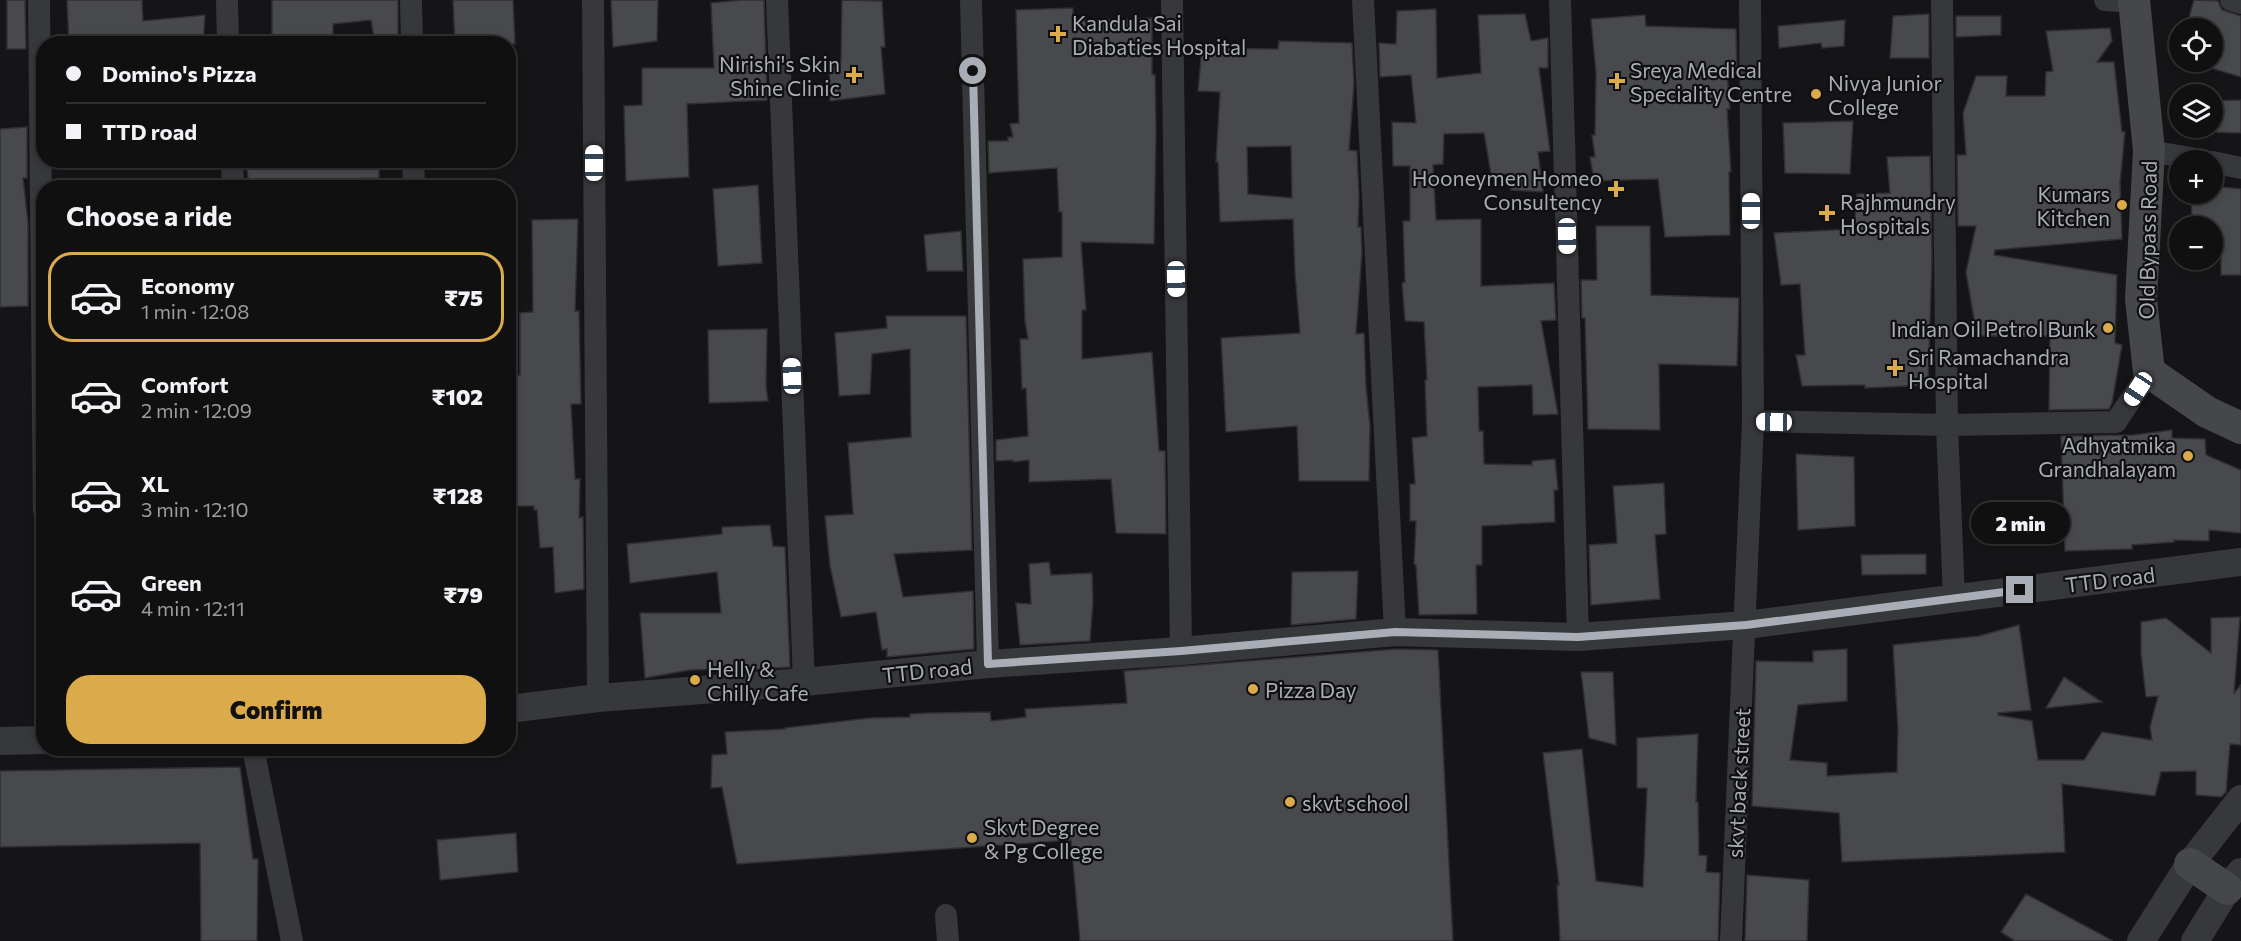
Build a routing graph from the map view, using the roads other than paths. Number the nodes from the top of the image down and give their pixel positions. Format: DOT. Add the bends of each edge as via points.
graph roads {
  1 [pos="39,0"];
  2 [pos="227,0"];
  3 [pos="411,0"];
  4 [pos="593,0"];
  5 [pos="777,0"];
  6 [pos="971,0"];
  7 [pos="1172,0"];
  8 [pos="1363,0"];
  9 [pos="1560,0"];
  10 [pos="1750,0"];
  11 [pos="1942,0"];
  12 [pos="2231,0"];
  13 [pos="2125,1"];
  14 [pos="2241,3"];
  15 [pos="39,36"];
  16 [pos="228,36"];
  17 [pos="412,36"];
  18 [pos="2149,151"];
  19 [pos="2169,154"];
  20 [pos="2223,164"];
  21 [pos="2241,168"];
  22 [pos="2149,372"];
  23 [pos="1753,421"];
  24 [pos="1947,425"];
  25 [pos="2241,428"];
  26 [pos="2241,562"];
  27 [pos="1954,599"];
  28 [pos="1746,625"];
  29 [pos="1395,632"];
  30 [pos="1578,637"];
  31 [pos="1181,651"];
  32 [pos="988,664"];
  33 [pos="804,682"];
  34 [pos="597,698"];
  35 [pos="516,708"];
  36 [pos="36,740"];
  37 [pos="0,741"];
  38 [pos="255,756"];
  39 [pos="2241,799"];
  40 [pos="2190,864"];
  41 [pos="2234,881"];
  42 [pos="946,915"];
  43 [pos="2203,938"];
  44 [pos="292,941"];
  45 [pos="948,941"];
  46 [pos="1731,941"];
  47 [pos="2141,941"];
  1 -- 15 [label="street"];
  2 -- 16 [label="street"];
  3 -- 17 [label="street"];
  4 -- 34 [label="street"];
  5 -- 33 [label="street"];
  6 -- 32 [label="street"];
  7 -- 31 [label="street"];
  8 -- 29 [label="street"];
  9 -- 30 [label="street"];
  10 -- 23 [label="street, skvt back street"];
  11 -- 24 [label="street"];
  12 -- 14 [label="street"];
  13 -- 18 [label="main road, Old Bypass Road"];
  18 -- 19 [label="street"];
  18 -- 22 [label="main road, Old Bypass Road" via="2141,299"];
  20 -- 21 [label="street"];
  22 -- 24 [label="street" via="2116,422"];
  22 -- 25 [label="main road" via="2207,412"];
  23 -- 24 [label="street"];
  23 -- 28 [label="street, skvt back street"];
  24 -- 27 [label="street"];
  26 -- 27 [label="street, TTD road"];
  27 -- 28 [label="street, TTD road"];
  28 -- 30 [label="street, TTD road"];
  28 -- 46 [label="street, skvt back street"];
  29 -- 30 [label="street, TTD road"];
  29 -- 31 [label="street, TTD road"];
  31 -- 32 [label="street, TTD road"];
  32 -- 33 [label="street, TTD road"];
  33 -- 34 [label="street, TTD road"];
  34 -- 35 [label="street, TTD road"];
  36 -- 37 [label="street"];
  38 -- 44 [label="street"];
  39 -- 40 [label="street"];
  40 -- 41 [label="main road"];
  40 -- 47 [label="street"];
  41 -- 43 [label="street"];
  42 -- 45 [label="street"];
}
